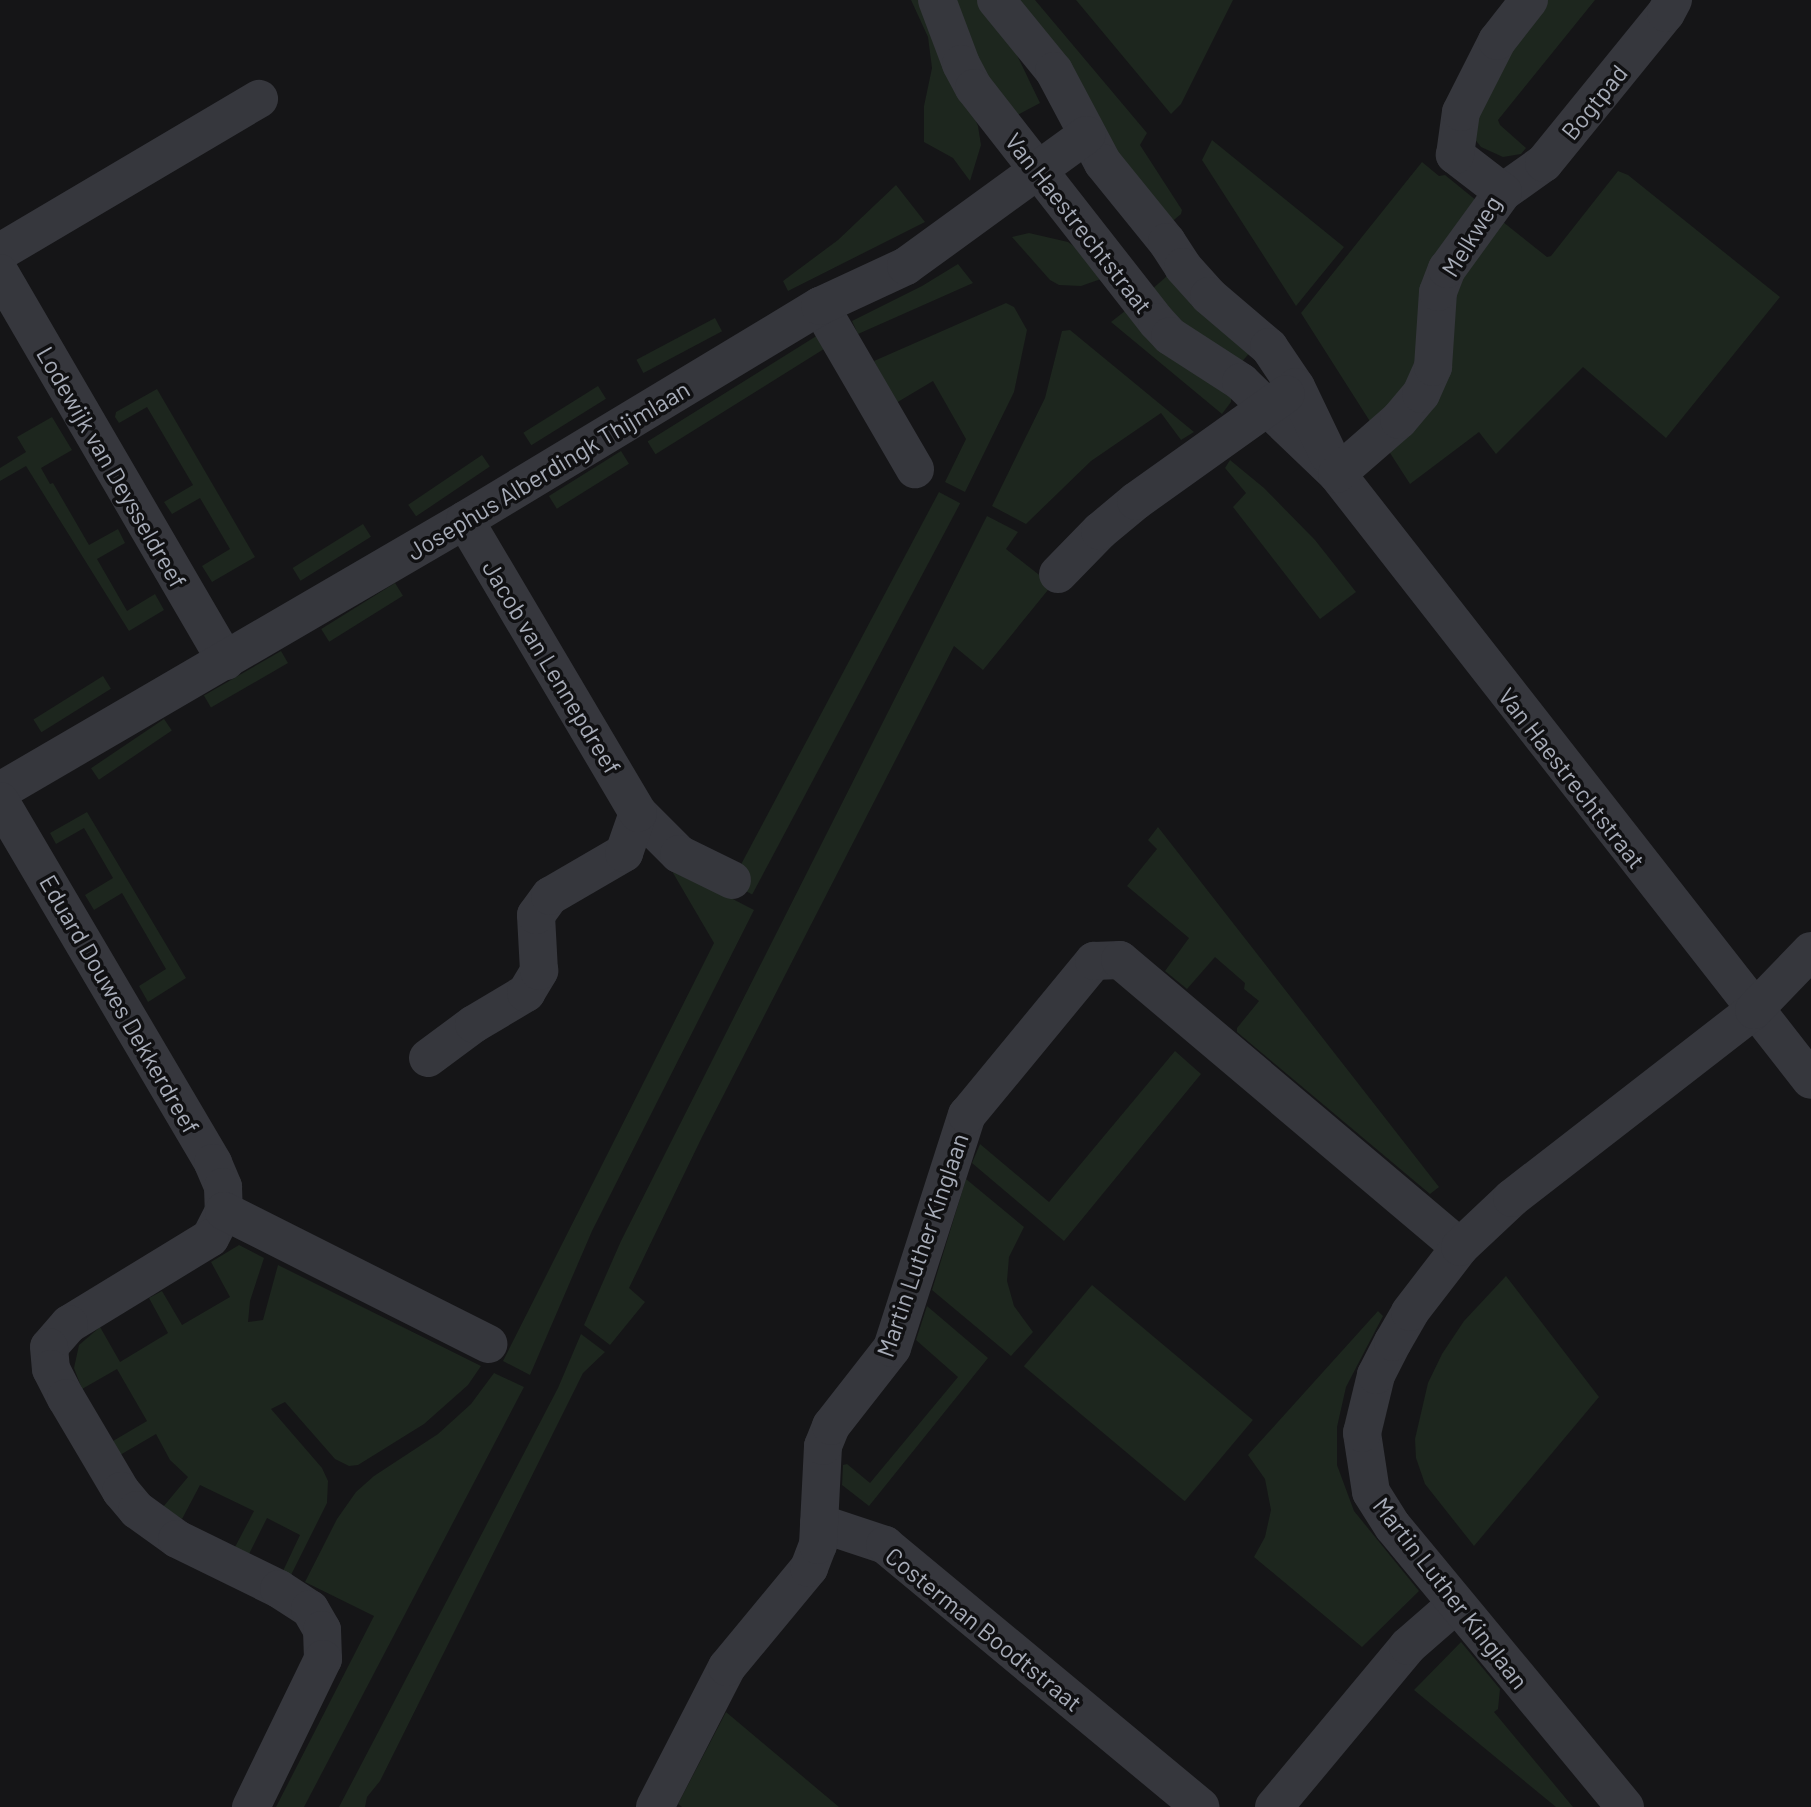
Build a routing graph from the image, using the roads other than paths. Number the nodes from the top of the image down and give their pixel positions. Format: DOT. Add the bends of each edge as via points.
graph roads {
  1 [pos="937,0"];
  2 [pos="996,0"];
  3 [pos="1529,0"];
  4 [pos="1673,0"];
  5 [pos="259,99"];
  6 [pos="1086,135"];
  7 [pos="1037,170"];
  8 [pos="1503,192"];
  9 [pos="0,252"];
  10 [pos="0,273"];
  11 [pos="820,306"];
  12 [pos="1296,387"];
  13 [pos="1265,409"];
  14 [pos="915,470"];
  15 [pos="1337,474"];
  16 [pos="465,520"];
  17 [pos="1058,574"];
  18 [pos="226,661"];
  19 [pos="0,791"];
  20 [pos="0,801"];
  21 [pos="638,813"];
  22 [pos="732,880"];
  23 [pos="1811,951"];
  24 [pos="1754,1010"];
  25 [pos="428,1058"];
  26 [pos="1811,1080"];
  27 [pos="224,1211"];
  28 [pos="1460,1247"];
  29 [pos="488,1344"];
  30 [pos="819,1523"];
  31 [pos="1455,1605"];
  32 [pos="251,1807"];
  33 [pos="654,1807"];
  34 [pos="1200,1807"];
  35 [pos="1274,1807"];
  36 [pos="1625,1807"];
  1 -- 7 [label="street, Van Haestrechtstraat" via="974,88"];
  2 -- 6 [label="street, Van Haestrechtstraat" via="1054,71"];
  3 -- 8 [label="street, Melkweg" via="1481,69 1461,112 1455,155"];
  4 -- 8 [label="street, Bogtpad" via="1544,163"];
  5 -- 9 [label="street"];
  6 -- 7 [label="street, Josephus Alberdingk Thijmlaan"];
  6 -- 12 [label="street, Van Haestrechtstraat" via="1183,267 1209,296 1269,346"];
  7 -- 11 [label="street, Josephus Alberdingk Thijmlaan" via="906,266"];
  7 -- 13 [label="street, Van Haestrechtstraat" via="1157,322 1241,382"];
  8 -- 15 [label="street, Melkweg" via="1447,269 1438,292 1433,366 1421,394 1380,439"];
  10 -- 18 [label="street, Lodewijk van Deysseldreef"];
  11 -- 14 [label="street"];
  11 -- 16 [label="street, Josephus Alberdingk Thijmlaan"];
  12 -- 13 [label="street"];
  12 -- 15 [label="street, Van Haestrechtstraat"];
  13 -- 15 [label="street, Van Haestrechtstraat"];
  13 -- 17 [label="street" via="1136,501"];
  15 -- 24 [label="street, Van Haestrechtstraat"];
  16 -- 18 [label="street, Josephus Alberdingk Thijmlaan"];
  16 -- 21 [label="street, Jacob van Lennepdreef"];
  18 -- 19 [label="street, Josephus Alberdingk Thijmlaan"];
  20 -- 27 [label="street, Eduard Douwes Dekkerdreef" via="213,1163 223,1187"];
  21 -- 22 [label="street, Jacob van Lennepdreef" via="678,854"];
  21 -- 25 [label="street" via="624,853 550,897 536,915 539,971 526,993"];
  23 -- 24 [label="street, Martin Luther Kinglaan"];
  24 -- 26 [label="street, Van Haestrechtstraat"];
  24 -- 28 [label="street, Martin Luther Kinglaan" via="1512,1198"];
  27 -- 29 [label="street"];
  27 -- 32 [label="street" via="210,1238 69,1325 49,1347 51,1369 66,1398 137,1510 177,1539 310,1609 322,1630 323,1659"];
  28 -- 30 [label="street, Martin Luther Kinglaan" via="1120,960 1094,961 967,1115 892,1348 831,1426 823,1446"];
  28 -- 31 [label="street, Martin Luther Kinglaan" via="1392,1342 1376,1375 1362,1433 1371,1492"];
  30 -- 33 [label="street" via="810,1568 727,1667"];
  30 -- 34 [label="street, Costerman Boodtstraat" via="884,1545"];
  31 -- 35 [label="street" via="1408,1646"];
  31 -- 36 [label="street, Martin Luther Kinglaan"];
}
